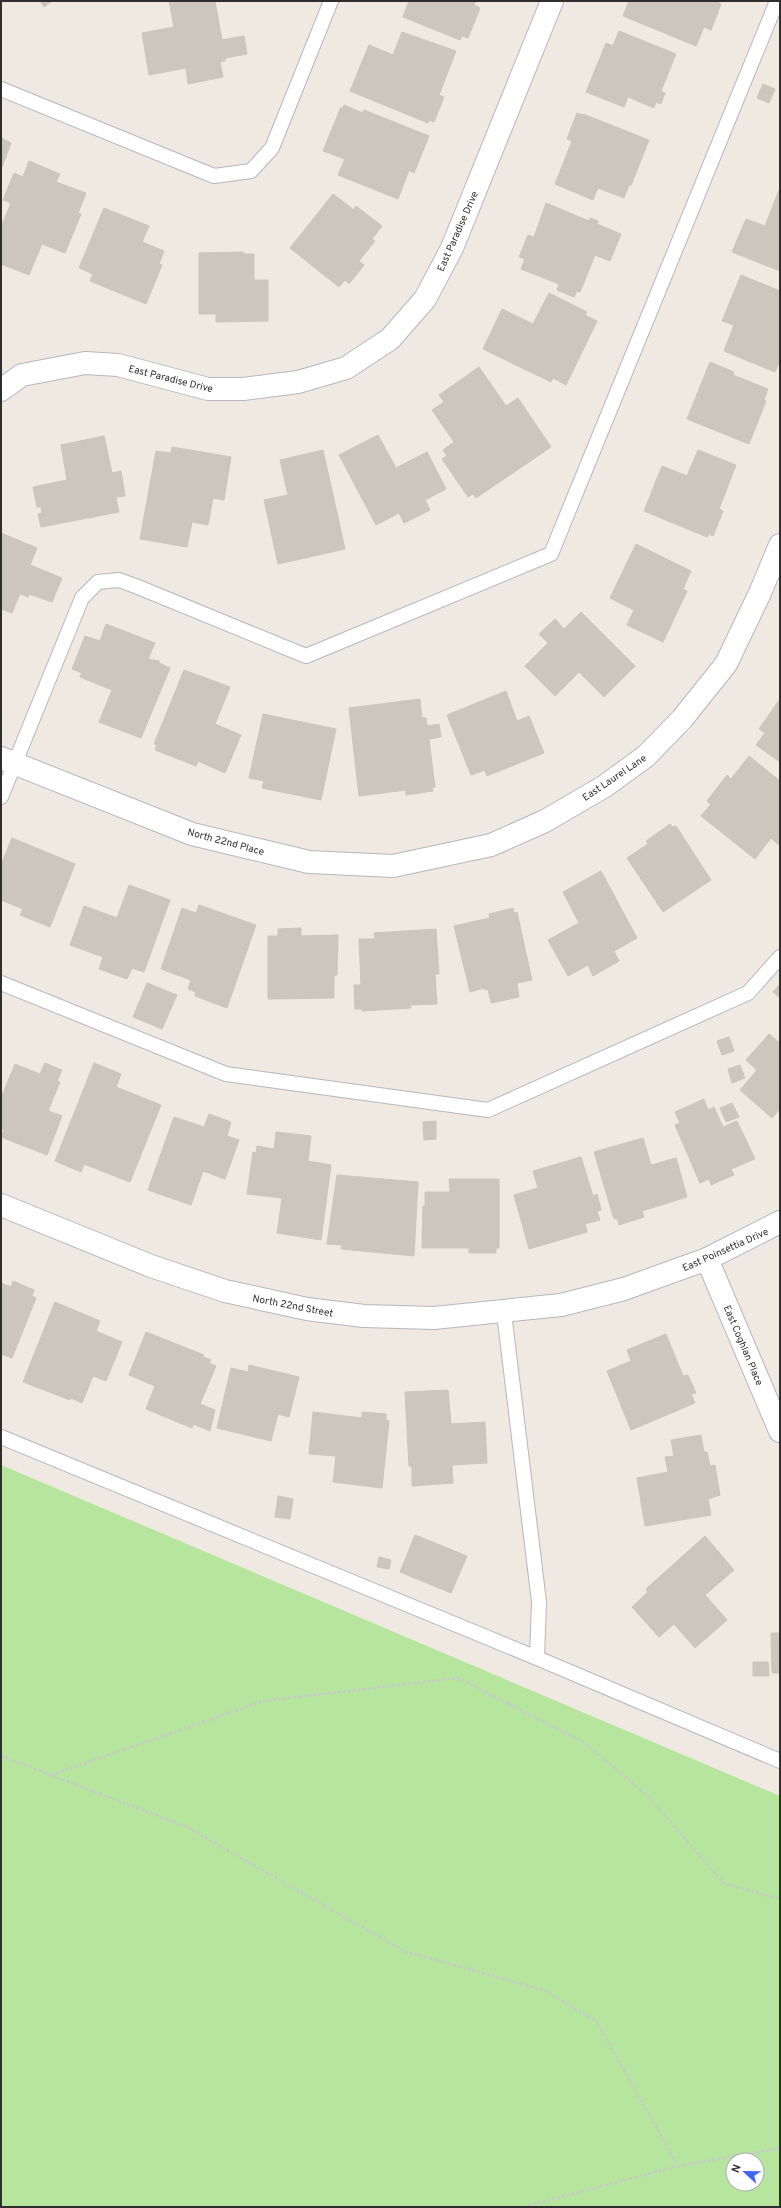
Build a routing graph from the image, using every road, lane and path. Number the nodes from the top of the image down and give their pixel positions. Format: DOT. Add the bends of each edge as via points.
graph roads {
  1 [pos="331,1"];
  2 [pos="552,1"];
  3 [pos="777,1"];
  4 [pos="1,89"];
  5 [pos="1,390"];
  6 [pos="780,545"];
  7 [pos="8,760"];
  8 [pos="1,797"];
  9 [pos="438,857"];
  10 [pos="780,956"];
  11 [pos="1,983"];
  12 [pos="1,1205"];
  13 [pos="780,1222"];
  14 [pos="707,1259"];
  15 [pos="624,1290"];
  16 [pos="504,1312"];
  17 [pos="780,1431"];
  18 [pos="1,1437"];
  19 [pos="537,1658"];
  20 [pos="1,1756"];
  21 [pos="780,1762"];
  22 [pos="51,1775"];
  23 [pos="780,1899"];
  24 [pos="780,2148"];
  25 [pos="678,2166"];
  26 [pos="523,2207"];
  1 -- 4 [label="lane" via="272,148 251,171 214,176"];
  2 -- 5 [label="street, East Paradise Drive" via="452,248 425,299 390,339 346,368 298,382 244,389 208,389 118,365 85,363 22,375"];
  3 -- 7 [label="lane" via="551,554 306,656 125,582 98,582 82,598"];
  6 -- 9 [label="street, East Laurel Lane" via="726,664 682,720 646,756 605,786 545,821 491,845"];
  7 -- 8 [label="lane"];
  7 -- 9 [label="street, North 22nd Place" via="192,834 309,862 393,866"];
  10 -- 11 [label="lane" via="748,993 488,1110 226,1074"];
  12 -- 16 [label="street, North 22nd Street" via="158,1268 225,1291 307,1309 364,1316 434,1318"];
  13 -- 14 [label="street, East Poinsettia Drive"];
  14 -- 15 [label="street, East Poinsettia Drive"];
  14 -- 17 [label="street, East Coghlan Place"];
  15 -- 16 [label="street, North 22nd Street" via="561,1306"];
  16 -- 19 [label="lane" via="539,1602"];
  18 -- 19 [label="lane"];
  19 -- 21 [label="lane"];
  20 -- 22 [label="path"];
  22 -- 23 [label="path" via="263,1701 458,1678 585,1743 650,1798 723,1883"];
  22 -- 25 [label="path" via="187,1827 404,1951 546,1991 597,2022"];
  24 -- 25 [label="path"];
  25 -- 26 [label="path"];
}
